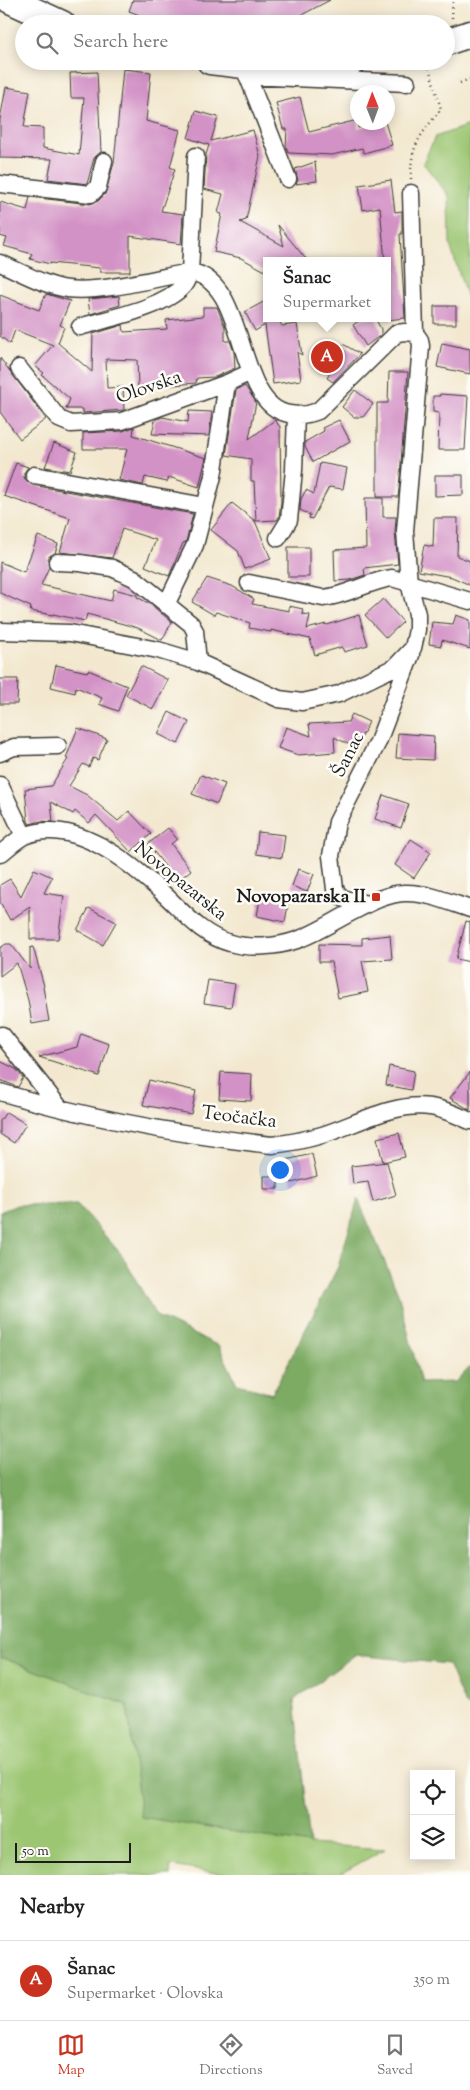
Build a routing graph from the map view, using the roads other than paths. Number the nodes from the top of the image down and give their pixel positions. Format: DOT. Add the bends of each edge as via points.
graph roads {
  1 [pos="10,0"];
  2 [pos="42,15"];
  3 [pos="242,70"];
  4 [pos="257,70"];
  5 [pos="246,71"];
  6 [pos="408,82"];
  7 [pos="196,156"];
  8 [pos="104,161"];
  9 [pos="288,179"];
  10 [pos="0,184"];
  11 [pos="411,193"];
  12 [pos="0,263"];
  13 [pos="190,272"];
  14 [pos="80,327"];
  15 [pos="415,333"];
  16 [pos="19,368"];
  17 [pos="251,372"];
  18 [pos="227,383"];
  19 [pos="296,416"];
  20 [pos="34,475"];
  21 [pos="205,506"];
  22 [pos="278,538"];
  23 [pos="57,562"];
  24 [pos="409,583"];
  25 [pos="250,584"];
  26 [pos="470,601"];
  27 [pos="166,605"];
  28 [pos="0,631"];
  29 [pos="414,648"];
  30 [pos="198,662"];
  31 [pos="58,746"];
  32 [pos="0,753"];
  33 [pos="0,785"];
  34 [pos="24,836"];
  35 [pos="0,854"];
  36 [pos="368,904"];
  37 [pos="470,909"];
  38 [pos="2,1035"];
  39 [pos="0,1092"];
  40 [pos="60,1108"];
  41 [pos="470,1121"];
  1 -- 2 [label="main road"];
  3 -- 5 [label="main road"];
  4 -- 5 [label="main road"];
  5 -- 6 [label="street"];
  5 -- 9 [label="street"];
  7 -- 13 [label="street"];
  8 -- 10 [label="street" via="98,187 91,194"];
  11 -- 15 [label="street"];
  12 -- 13 [label="street" via="68,289 94,289"];
  13 -- 14 [label="street" via="185,284 156,304"];
  13 -- 17 [label="street" via="210,279 222,295"];
  15 -- 19 [label="street" via="397,333 318,411"];
  15 -- 24 [label="street, Šanac" via="421,346 404,531"];
  16 -- 18 [label="street, Olovska" via="59,419 71,424 122,421"];
  17 -- 18 [label="street, Olovska"];
  17 -- 19 [label="street" via="270,407"];
  18 -- 21 [label="street" via="213,476"];
  19 -- 22 [label="street" via="289,520"];
  20 -- 21 [label="street"];
  21 -- 27 [label="street" via="195,545"];
  23 -- 27 [label="street" via="112,568 134,578"];
  24 -- 25 [label="street" via="392,578 380,580 335,597 323,598"];
  24 -- 26 [label="street"];
  24 -- 29 [label="street, Šanac" via="417,614"];
  27 -- 30 [label="street" via="191,624 195,631"];
  28 -- 30 [label="street" via="70,633 158,650"];
  29 -- 30 [label="street" via="395,667 366,682 339,694 302,702 279,699"];
  29 -- 36 [label="street, Šanac" via="378,742 337,822 331,856 335,889 345,899"];
  31 -- 32 [label="street" via="14,747"];
  33 -- 34 [label="street"];
  34 -- 35 [label="street, Novopazarska"];
  34 -- 36 [label="street, Novopazarska" via="60,830 79,835 134,868 188,920 228,943 247,947 297,940"];
  36 -- 37 [label="street, Novopazarska" via="405,893 427,895"];
  38 -- 40 [label="street"];
  39 -- 40 [label="street, Teočačka"];
  40 -- 41 [label="street, Teočačka" via="272,1145 322,1135 402,1108 430,1107"];
}
